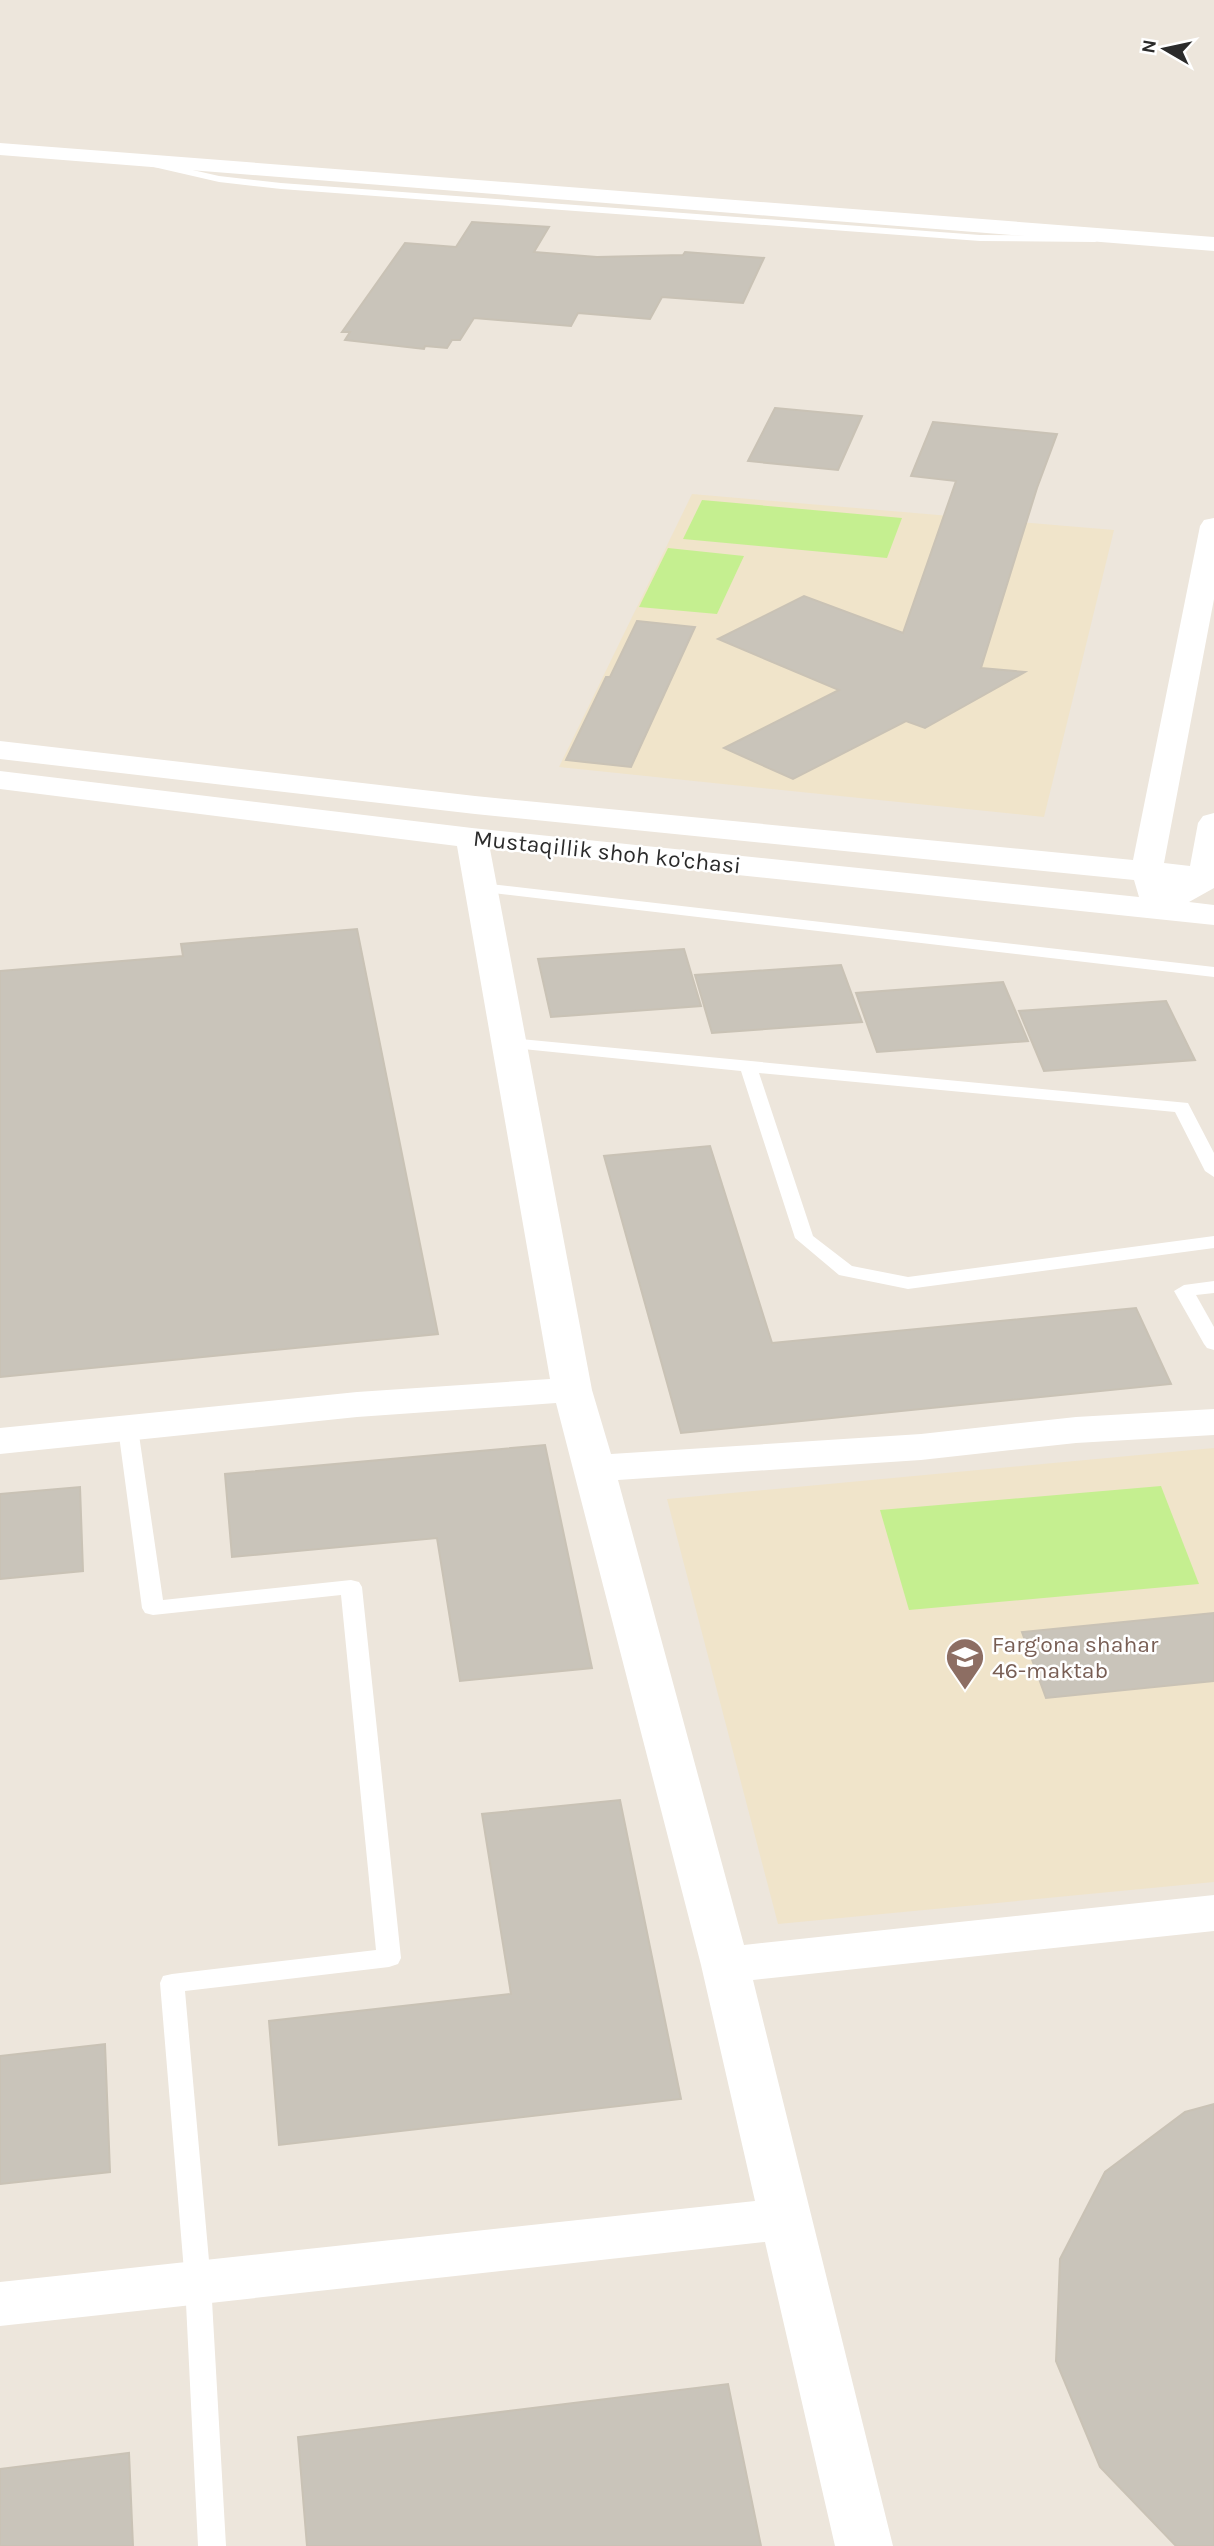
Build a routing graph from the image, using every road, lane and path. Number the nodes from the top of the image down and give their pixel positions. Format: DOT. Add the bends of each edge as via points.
graph roads {
  1 [pos="0,149"];
  2 [pos="1214,244"];
  3 [pos="1214,526"];
  4 [pos="0,750"];
  5 [pos="0,780"];
  6 [pos="1214,822"];
  7 [pos="472,838"];
  8 [pos="1147,870"];
  9 [pos="1209,878"];
  10 [pos="481,888"];
  11 [pos="1159,908"];
  12 [pos="1214,915"];
  13 [pos="1214,972"];
  14 [pos="510,1043"];
  15 [pos="748,1067"];
  16 [pos="1214,1171"];
  17 [pos="1214,1242"];
  18 [pos="1214,1287"];
  19 [pos="1214,1343"];
  20 [pos="572,1390"];
  21 [pos="1214,1422"];
  22 [pos="128,1428"];
  23 [pos="0,1441"];
  24 [pos="594,1468"];
  25 [pos="1214,1913"];
  26 [pos="725,1965"];
  27 [pos="785,2219"];
  28 [pos="198,2283"];
  29 [pos="0,2304"];
  30 [pos="212,2546"];
  31 [pos="864,2546"];
  1 -- 2 [label="street"];
  3 -- 8 [label="street"];
  4 -- 8 [label="street, Mustaqillik shoh ko'chasi" via="475,805"];
  5 -- 7 [label="street, Mustaqillik shoh ko'chasi"];
  6 -- 9 [label="street"];
  7 -- 10 [label="street"];
  7 -- 11 [label="street, Mustaqillik shoh ko'chasi"];
  8 -- 9 [label="street, Mustaqillik shoh ko'chasi"];
  8 -- 11 [label="street"];
  9 -- 11 [label="street"];
  10 -- 13 [label="lane"];
  10 -- 14 [label="street"];
  11 -- 12 [label="street, Mustaqillik shoh ko'chasi"];
  14 -- 15 [label="lane"];
  14 -- 20 [label="street"];
  15 -- 16 [label="lane" via="1182,1107"];
  15 -- 17 [label="lane" via="804,1238 846,1271 908,1283"];
  18 -- 19 [label="lane" via="1184,1292"];
  20 -- 22 [label="street" via="478,1394"];
  20 -- 24 [label="street"];
  21 -- 24 [label="street"];
  22 -- 23 [label="street"];
  22 -- 28 [label="lane" via="153,1608 351,1587 389,1958 172,1983"];
  24 -- 26 [label="street"];
  25 -- 26 [label="street"];
  26 -- 27 [label="street"];
  27 -- 28 [label="street"];
  27 -- 31 [label="street"];
  28 -- 29 [label="street"];
  28 -- 30 [label="lane"];
}
